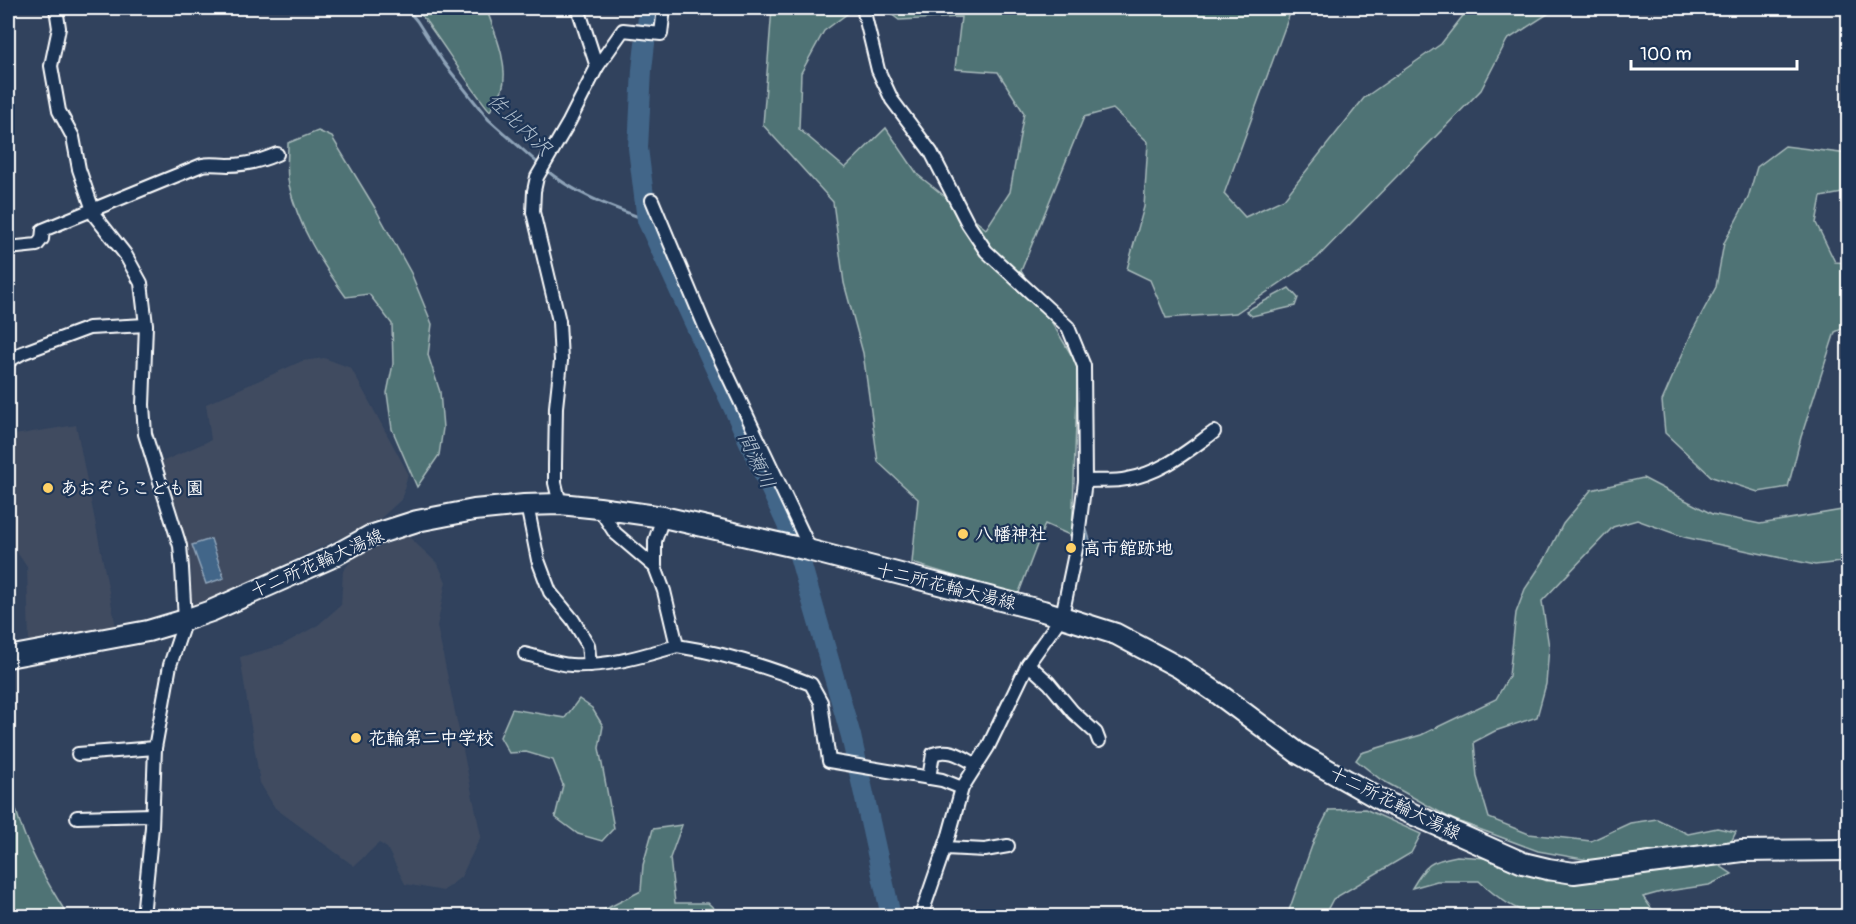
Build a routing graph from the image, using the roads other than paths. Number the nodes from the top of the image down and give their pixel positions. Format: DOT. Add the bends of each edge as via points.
graph roads {
  1 [pos="56,8"];
  2 [pos="578,8"];
  3 [pos="664,8"];
  4 [pos="863,8"];
  5 [pos="597,67"];
  6 [pos="277,154"];
  7 [pos="652,200"];
  8 [pos="93,209"];
  9 [pos="8,248"];
  10 [pos="146,326"];
  11 [pos="8,361"];
  12 [pos="1214,432"];
  13 [pos="1085,481"];
  14 [pos="560,504"];
  15 [pos="527,505"];
  16 [pos="599,508"];
  17 [pos="663,517"];
  18 [pos="807,550"];
  19 [pos="655,567"];
  20 [pos="1062,616"];
  21 [pos="185,620"];
  22 [pos="677,646"];
  23 [pos="525,654"];
  24 [pos="8,657"];
  25 [pos="1028,664"];
  26 [pos="590,665"];
  27 [pos="1099,741"];
  28 [pos="155,748"];
  29 [pos="78,754"];
  30 [pos="977,765"];
  31 [pos="928,778"];
  32 [pos="962,788"];
  33 [pos="152,814"];
  34 [pos="77,817"];
  35 [pos="1008,846"];
  36 [pos="945,848"];
  37 [pos="1848,850"];
  38 [pos="143,916"];
  39 [pos="921,916"];
  1 -- 8 [label="street" via="59,28 51,66 54,88 59,111 74,136 79,169"];
  2 -- 5 [label="street"];
  3 -- 5 [label="street" via="661,34 623,30"];
  4 -- 13 [label="street" via="878,70 892,100 932,152 968,224 986,251 1068,327 1076,342 1084,366"];
  5 -- 14 [label="street" via="537,177 533,212 559,321 555,483"];
  6 -- 8 [label="street" via="261,161 202,165"];
  7 -- 18 [label="street"];
  8 -- 9 [label="street" via="43,230 37,245"];
  8 -- 10 [label="street" via="141,283"];
  10 -- 11 [label="street" via="89,328 21,352"];
  10 -- 21 [label="street" via="145,434 180,546"];
  12 -- 13 [label="street" via="1175,461 1152,472 1126,480"];
  13 -- 20 [label="street"];
  14 -- 15 [label="main road, 十二所花輪大湯線"];
  14 -- 16 [label="main road, 十二所花輪大湯線"];
  15 -- 21 [label="main road, 十二所花輪大湯線" via="417,521 370,536 272,584"];
  15 -- 26 [label="street" via="538,560 550,592 588,645"];
  16 -- 17 [label="main road, 十二所花輪大湯線"];
  16 -- 19 [label="street" via="615,534"];
  17 -- 18 [label="main road, 十二所花輪大湯線"];
  17 -- 19 [label="street" via="655,541"];
  18 -- 20 [label="main road, 十二所花輪大湯線"];
  19 -- 22 [label="street"];
  20 -- 25 [label="street"];
  20 -- 37 [label="main road, 十二所花輪大湯線" via="1116,633 1173,664 1298,753 1383,801 1548,870 1574,873 1742,851"];
  21 -- 24 [label="main road, 十二所花輪大湯線"];
  21 -- 28 [label="street" via="170,665"];
  22 -- 26 [label="street"];
  22 -- 31 [label="street" via="750,662 811,684 821,702 830,761"];
  23 -- 26 [label="street" via="568,665"];
  25 -- 27 [label="street" via="1096,733"];
  25 -- 30 [label="street"];
  28 -- 29 [label="street"];
  28 -- 33 [label="street"];
  30 -- 31 [label="street" via="950,751 940,751 933,754"];
  30 -- 32 [label="street"];
  31 -- 32 [label="street"];
  32 -- 36 [label="street"];
  33 -- 34 [label="street"];
  33 -- 38 [label="street"];
  35 -- 36 [label="street" via="985,850"];
  36 -- 39 [label="street"];
}
